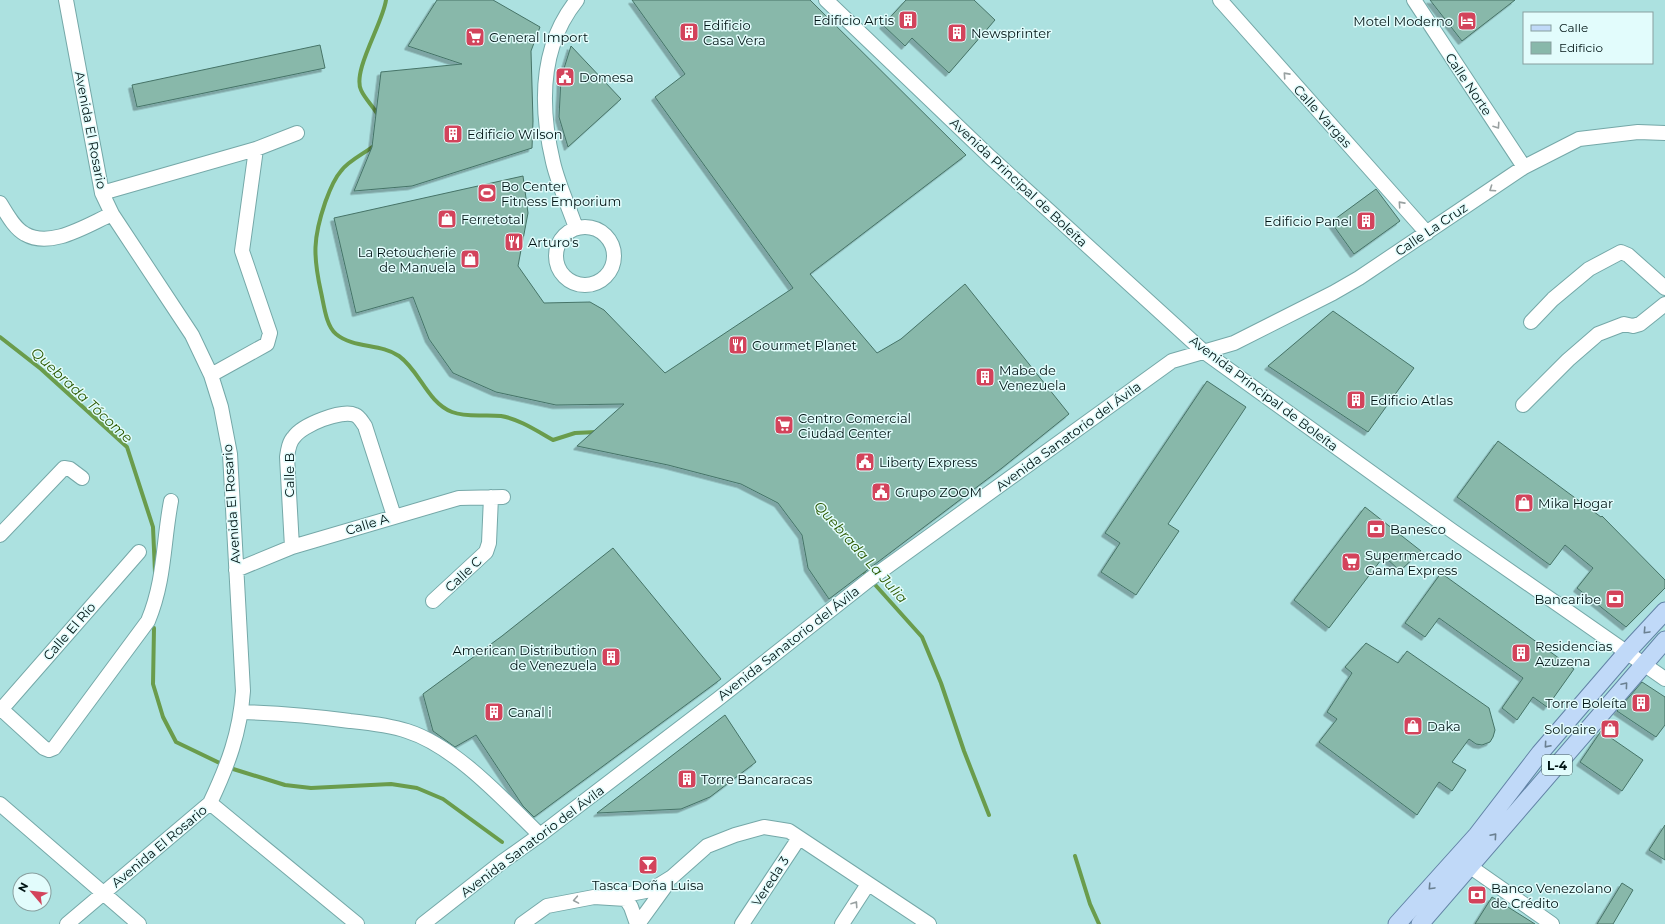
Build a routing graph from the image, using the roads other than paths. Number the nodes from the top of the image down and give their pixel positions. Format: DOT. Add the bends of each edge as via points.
graph roads {
  1 [pos="66,0"];
  2 [pos="577,0"];
  3 [pos="826,0"];
  4 [pos="1220,0"];
  5 [pos="1414,0"];
  6 [pos="297,133"];
  7 [pos="1665,133"];
  8 [pos="256,149"];
  9 [pos="1524,167"];
  10 [pos="102,193"];
  11 [pos="0,203"];
  12 [pos="112,214"];
  13 [pos="576,228"];
  14 [pos="1427,233"];
  15 [pos="1665,288"];
  16 [pos="1665,304"];
  17 [pos="1531,322"];
  18 [pos="1203,351"];
  19 [pos="210,375"];
  20 [pos="1523,405"];
  21 [pos="82,478"];
  22 [pos="497,497"];
  23 [pos="171,501"];
  24 [pos="394,516"];
  25 [pos="2,528"];
  26 [pos="292,547"];
  27 [pos="138,552"];
  28 [pos="236,570"];
  29 [pos="434,601"];
  30 [pos="1665,611"];
  31 [pos="1665,640"];
  32 [pos="1627,652"];
  33 [pos="1644,663"];
  34 [pos="1665,679"];
  35 [pos="0,710"];
  36 [pos="241,712"];
  37 [pos="210,803"];
  38 [pos="0,804"];
  39 [pos="540,835"];
  40 [pos="799,838"];
  41 [pos="1464,862"];
  42 [pos="672,877"];
  43 [pos="868,884"];
  44 [pos="104,892"];
  45 [pos="614,897"];
  46 [pos="67,924"];
  47 [pos="139,924"];
  48 [pos="357,924"];
  49 [pos="423,924"];
  50 [pos="522,924"];
  51 [pos="638,924"];
  52 [pos="742,924"];
  53 [pos="842,924"];
  54 [pos="929,924"];
  55 [pos="1397,924"];
  56 [pos="1420,924"];
  57 [pos="1552,924"];
  1 -- 10 [label="street, Avenida El Rosario"];
  2 -- 13 [label="street" via="561,26 549,53 544,84 546,124 553,163"];
  3 -- 18 [label="street, Avenida Principal de Boleíta" via="990,157"];
  14 -- 4 [label="street, Calle Vargas, one-way"];
  5 -- 9 [label="street, Calle Norte, one-way"];
  6 -- 8 [label="street"];
  7 -- 9 [label="street, Calle La Cruz" via="1638,132 1579,139"];
  8 -- 10 [label="street"];
  8 -- 19 [label="street" via="242,251 270,333 269,339 267,344"];
  9 -- 14 [label="street, Calle La Cruz, one-way"];
  10 -- 12 [label="street, Avenida El Rosario"];
  11 -- 12 [label="street" via="24,234 39,240 54,239"];
  12 -- 19 [label="street, Avenida El Rosario" via="192,335"];
  13 -- 13 [label="street" via="560,240 556,250 556,262 566,279 581,285 591,285 606,276 612,266 612,246 599,230 589,227"];
  14 -- 18 [label="street, Calle La Cruz" via="1333,294 1234,343"];
  15 -- 17 [label="street" via="1628,255 1621,252 1589,269 1553,299"];
  16 -- 20 [label="street" via="1640,324 1624,324 1598,334"];
  18 -- 32 [label="street, Avenida Principal de Boleíta" via="1451,530"];
  18 -- 39 [label="street, Avenida Sanatorio del Ávila" via="1172,361 870,579"];
  19 -- 28 [label="street, Avenida El Rosario" via="221,407 230,454"];
  21 -- 25 [label="street" via="70,469 64,468"];
  22 -- 24 [label="street, Calle A" via="459,498"];
  22 -- 29 [label="street, Calle C" via="486,552"];
  23 -- 35 [label="street" via="157,601 148,620 54,748 44,748"];
  24 -- 26 [label="street, Calle A"];
  24 -- 26 [label="street, Calle B" via="365,426 354,414 337,414 302,429 293,437 289,447 287,457"];
  26 -- 28 [label="street, Calle A"];
  27 -- 35 [label="street, Calle El Río"];
  28 -- 36 [label="street, Avenida El Rosario" via="243,691"];
  30 -- 32 [label="main road, L-4, one-way"];
  31 -- 33 [label="main road, L-4"];
  32 -- 33 [label="street, Avenida Principal de Boleíta"];
  32 -- 41 [label="main road, L-4, one-way" via="1540,753 1477,835"];
  33 -- 34 [label="street, Avenida Principal de Boleíta"];
  41 -- 33 [label="main road, L-4, one-way"];
  36 -- 37 [label="street, Avenida El Rosario" via="233,747"];
  36 -- 39 [label="street" via="292,713 407,731 434,744 469,767"];
  37 -- 44 [label="street, Avenida El Rosario"];
  37 -- 48 [label="street"];
  38 -- 44 [label="street"];
  39 -- 49 [label="street, Avenida Sanatorio del Ávila"];
  40 -- 42 [label="street" via="789,831 774,828 753,829 707,846"];
  40 -- 43 [label="street"];
  40 -- 52 [label="street, Vereda 3"];
  41 -- 55 [label="main road, L-4, one-way"];
  41 -- 56 [label="main road, L-4"];
  41 -- 57 [label="street"];
  42 -- 45 [label="street" via="651,890"];
  42 -- 51 [label="street"];
  53 -- 43 [label="street, one-way"];
  43 -- 54 [label="street"];
  44 -- 46 [label="street, Avenida El Rosario"];
  44 -- 47 [label="street"];
  45 -- 50 [label="street, one-way" via="594,897 547,906"];
  45 -- 51 [label="street" via="626,899"];
}
